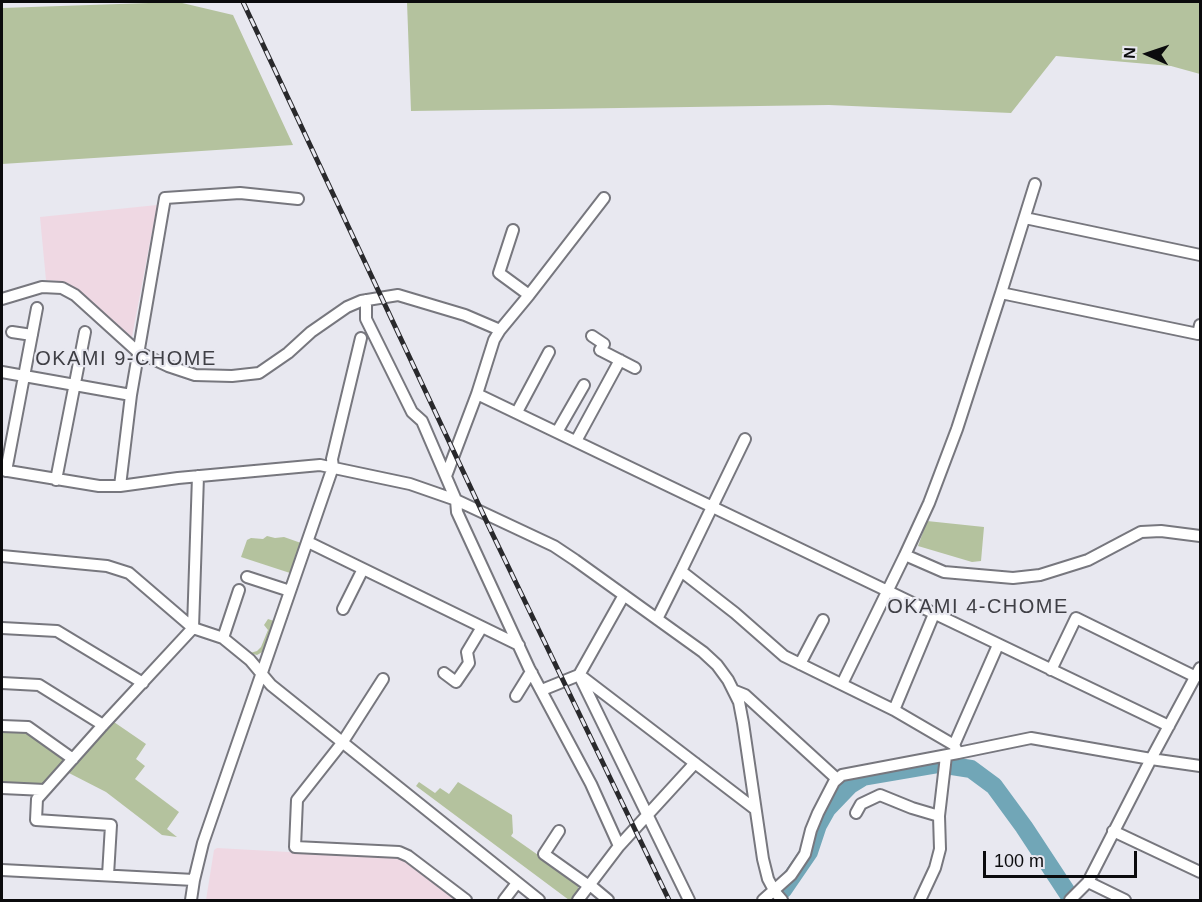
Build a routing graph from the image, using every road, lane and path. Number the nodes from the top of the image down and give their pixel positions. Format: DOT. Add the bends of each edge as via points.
graph roads {
  1 [pos="1035,184"];
  2 [pos="603,198"];
  3 [pos="298,199"];
  4 [pos="1025,218"];
  5 [pos="513,230"];
  6 [pos="1200,255"];
  7 [pos="1001,293"];
  8 [pos="529,295"];
  9 [pos="2,299"];
  10 [pos="366,300"];
  11 [pos="37,308"];
  12 [pos="1200,325"];
  13 [pos="500,330"];
  14 [pos="12,332"];
  15 [pos="85,332"];
  16 [pos="32,335"];
  17 [pos="592,336"];
  18 [pos="361,338"];
  19 [pos="138,352"];
  20 [pos="543,358"];
  21 [pos="620,360"];
  22 [pos="635,368"];
  23 [pos="2,372"];
  24 [pos="25,376"];
  25 [pos="75,385"];
  26 [pos="584,385"];
  27 [pos="131,394"];
  28 [pos="477,394"];
  29 [pos="517,412"];
  30 [pos="557,432"];
  31 [pos="745,439"];
  32 [pos="576,441"];
  33 [pos="333,467"];
  34 [pos="4,471"];
  35 [pos="198,476"];
  36 [pos="446,476"];
  37 [pos="56,480"];
  38 [pos="120,486"];
  39 [pos="456,501"];
  40 [pos="712,506"];
  41 [pos="1200,536"];
  42 [pos="308,542"];
  43 [pos="905,555"];
  44 [pos="2,556"];
  45 [pos="363,568"];
  46 [pos="681,571"];
  47 [pos="247,577"];
  48 [pos="239,590"];
  49 [pos="290,591"];
  50 [pos="887,592"];
  51 [pos="624,595"];
  52 [pos="343,609"];
  53 [pos="934,614"];
  54 [pos="657,619"];
  55 [pos="823,620"];
  56 [pos="482,627"];
  57 [pos="2,628"];
  58 [pos="193,628"];
  59 [pos="223,638"];
  60 [pos="519,645"];
  61 [pos="998,645"];
  62 [pos="800,664"];
  63 [pos="1051,670"];
  64 [pos="444,673"];
  65 [pos="532,673"];
  66 [pos="1198,673"];
  67 [pos="261,674"];
  68 [pos="579,675"];
  69 [pos="383,679"];
  70 [pos="2,683"];
  71 [pos="143,683"];
  72 [pos="842,684"];
  73 [pos="542,690"];
  74 [pos="735,691"];
  75 [pos="516,696"];
  76 [pos="894,710"];
  77 [pos="103,725"];
  78 [pos="2,726"];
  79 [pos="1169,726"];
  80 [pos="342,743"];
  81 [pos="956,749"];
  82 [pos="946,756"];
  83 [pos="73,759"];
  84 [pos="1151,759"];
  85 [pos="695,763"];
  86 [pos="1200,766"];
  87 [pos="837,779"];
  88 [pos="2,788"];
  89 [pos="45,790"];
  90 [pos="857,806"];
  91 [pos="755,809"];
  92 [pos="646,816"];
  93 [pos="939,816"];
  94 [pos="559,831"];
  95 [pos="1113,831"];
  96 [pos="619,846"];
  97 [pos="2,870"];
  98 [pos="1200,872"];
  99 [pos="108,876"];
  100 [pos="194,880"];
  101 [pos="1088,882"];
  102 [pos="517,883"];
  103 [pos="589,885"];
  104 [pos="778,896"];
  105 [pos="191,900"];
  106 [pos="466,900"];
  107 [pos="504,900"];
  108 [pos="539,900"];
  109 [pos="578,900"];
  110 [pos="608,900"];
  111 [pos="689,900"];
  112 [pos="763,900"];
  113 [pos="920,900"];
  114 [pos="1070,900"];
  115 [pos="1125,900"];
  1 -- 4 [label="street"];
  2 -- 8 [label="street"];
  3 -- 19 [label="street" via="240,193 165,198"];
  4 -- 6 [label="street"];
  4 -- 7 [label="street"];
  5 -- 8 [label="street" via="494,270"];
  7 -- 12 [label="street" via="1198,334"];
  7 -- 43 [label="street" via="957,429"];
  8 -- 13 [label="street"];
  9 -- 19 [label="street" via="42,287 62,288"];
  10 -- 13 [label="street" via="398,295"];
  10 -- 19 [label="street" via="347,307 259,373 195,375"];
  10 -- 36 [label="street" via="366,319 412,412 422,421"];
  11 -- 16 [label="street"];
  13 -- 28 [label="street"];
  14 -- 16 [label="street"];
  15 -- 25 [label="street"];
  16 -- 24 [label="street"];
  17 -- 21 [label="street" via="604,344 600,350"];
  18 -- 33 [label="street" via="340,407"];
  19 -- 27 [label="street"];
  20 -- 29 [label="street"];
  21 -- 22 [label="street"];
  21 -- 32 [label="street"];
  23 -- 24 [label="street"];
  24 -- 25 [label="street"];
  24 -- 34 [label="street"];
  25 -- 27 [label="street"];
  25 -- 37 [label="street"];
  26 -- 30 [label="street"];
  27 -- 38 [label="street"];
  28 -- 29 [label="street"];
  28 -- 36 [label="street"];
  29 -- 30 [label="street"];
  30 -- 32 [label="street"];
  31 -- 40 [label="street"];
  32 -- 40 [label="street"];
  33 -- 35 [label="street" via="305,465"];
  33 -- 39 [label="street" via="410,484"];
  33 -- 42 [label="street"];
  34 -- 37 [label="street"];
  35 -- 38 [label="street"];
  35 -- 58 [label="street"];
  36 -- 39 [label="street"];
  37 -- 38 [label="street"];
  39 -- 51 [label="street" via="554,546"];
  39 -- 60 [label="street" via="457,512"];
  40 -- 46 [label="street"];
  40 -- 50 [label="street"];
  41 -- 43 [label="street" via="1141,532 1088,560 1040,575 1013,578 944,572"];
  42 -- 45 [label="street"];
  42 -- 49 [label="street"];
  43 -- 50 [label="street"];
  44 -- 58 [label="street" via="123,569"];
  45 -- 52 [label="street"];
  45 -- 56 [label="street"];
  46 -- 54 [label="street"];
  46 -- 62 [label="street" via="784,656"];
  47 -- 49 [label="street"];
  48 -- 59 [label="street"];
  49 -- 67 [label="street"];
  50 -- 53 [label="street"];
  50 -- 72 [label="street"];
  51 -- 54 [label="street"];
  51 -- 68 [label="street"];
  53 -- 61 [label="street"];
  53 -- 76 [label="street"];
  54 -- 74 [label="street" via="717,664"];
  55 -- 62 [label="street"];
  56 -- 60 [label="street"];
  56 -- 64 [label="street" via="467,652 469,663 456,682"];
  57 -- 71 [label="street" via="57,631"];
  58 -- 59 [label="street"];
  58 -- 71 [label="street"];
  59 -- 67 [label="street"];
  60 -- 65 [label="street"];
  61 -- 63 [label="street"];
  61 -- 81 [label="street"];
  62 -- 72 [label="street"];
  63 -- 66 [label="street" via="1076,618"];
  63 -- 79 [label="street"];
  65 -- 73 [label="street"];
  65 -- 75 [label="street"];
  66 -- 79 [label="street"];
  67 -- 80 [label="street"];
  67 -- 100 [label="street"];
  68 -- 73 [label="street"];
  68 -- 85 [label="street"];
  68 -- 92 [label="street"];
  69 -- 80 [label="street"];
  70 -- 77 [label="street" via="39,685"];
  71 -- 77 [label="street"];
  72 -- 76 [label="street"];
  73 -- 96 [label="street"];
  74 -- 87 [label="street" via="745,694"];
  74 -- 91 [label="street"];
  76 -- 81 [label="street"];
  77 -- 83 [label="street"];
  78 -- 83 [label="street" via="28,727"];
  79 -- 84 [label="street"];
  80 -- 102 [label="street"];
  80 -- 106 [label="street" via="297,800 295,847 399,852"];
  81 -- 82 [label="street"];
  81 -- 84 [label="street" via="1031,738"];
  82 -- 87 [label="street"];
  82 -- 93 [label="street"];
  83 -- 89 [label="street"];
  84 -- 86 [label="street"];
  84 -- 95 [label="street"];
  85 -- 91 [label="street"];
  85 -- 92 [label="street"];
  87 -- 104 [label="street" via="811,830 805,854"];
  88 -- 89 [label="street"];
  89 -- 99 [label="street" via="38,799 36,820 111,825"];
  90 -- 93 [label="street" via="880,795"];
  91 -- 104 [label="street" via="768,879"];
  92 -- 96 [label="street"];
  92 -- 111 [label="street"];
  93 -- 113 [label="street" via="940,849"];
  94 -- 103 [label="street" via="544,854"];
  95 -- 98 [label="street"];
  95 -- 101 [label="street"];
  96 -- 103 [label="street"];
  97 -- 99 [label="street"];
  99 -- 100 [label="street"];
  100 -- 105 [label="street"];
  101 -- 114 [label="street"];
  101 -- 115 [label="street"];
  102 -- 107 [label="street"];
  102 -- 108 [label="street"];
  103 -- 109 [label="street"];
  103 -- 110 [label="street"];
  104 -- 112 [label="street"];
}
